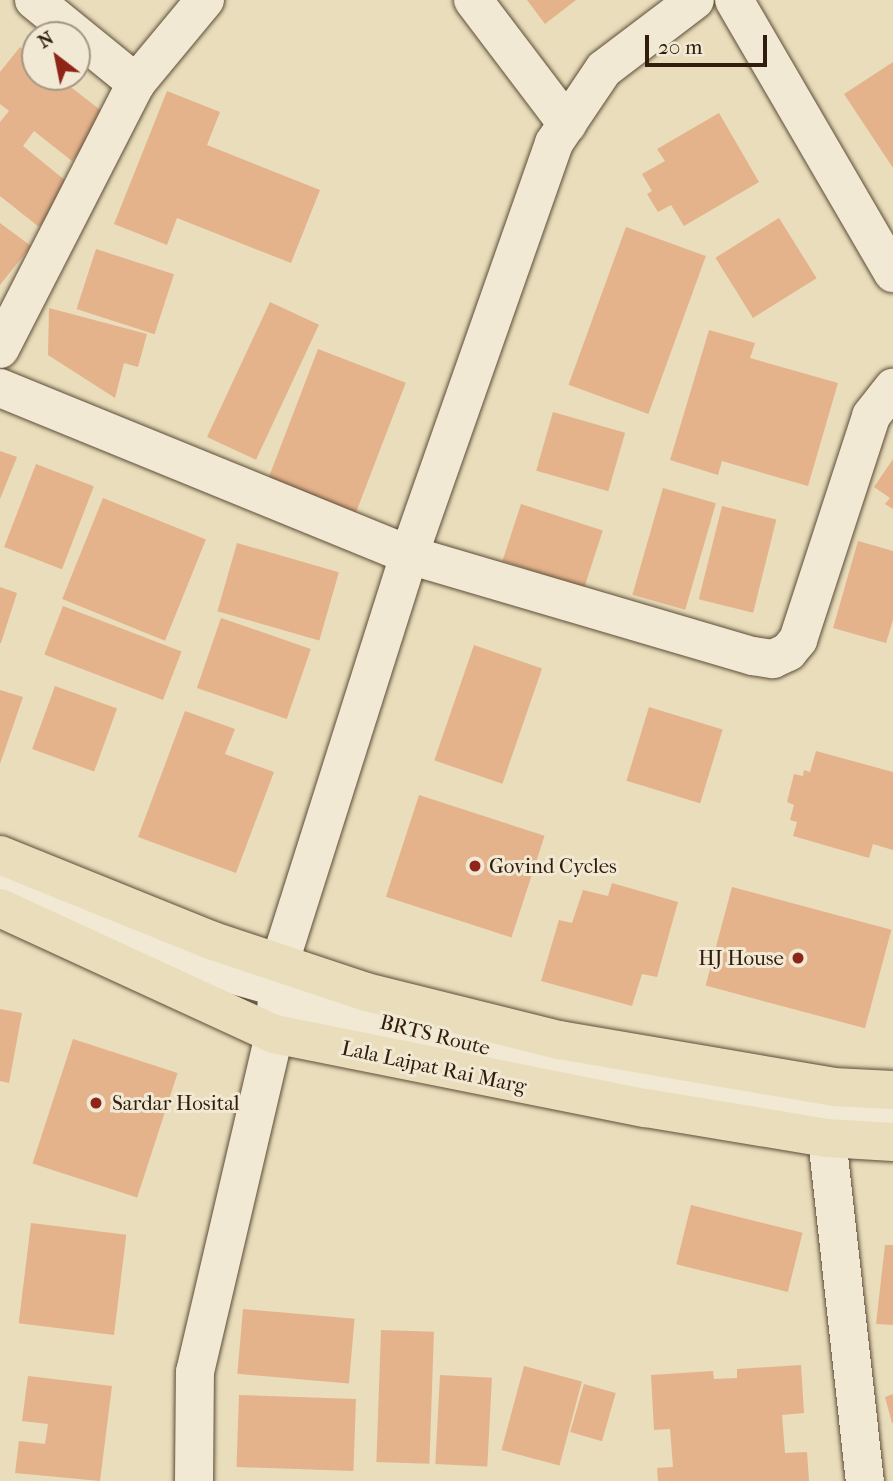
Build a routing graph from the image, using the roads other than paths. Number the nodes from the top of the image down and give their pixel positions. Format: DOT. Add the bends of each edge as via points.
graph roads {
  1 [pos="34,0"];
  2 [pos="205,0"];
  3 [pos="473,0"];
  4 [pos="695,0"];
  5 [pos="734,0"];
  6 [pos="136,83"];
  7 [pos="567,124"];
  8 [pos="893,273"];
  9 [pos="0,349"];
  10 [pos="0,388"];
  11 [pos="893,388"];
  12 [pos="409,555"];
  13 [pos="0,855"];
  14 [pos="0,877"];
  15 [pos="0,908"];
  16 [pos="280,975"];
  17 [pos="274,1034"];
  18 [pos="893,1090"];
  19 [pos="893,1115"];
  20 [pos="827,1138"];
  21 [pos="893,1142"];
  22 [pos="194,1481"];
  23 [pos="865,1481"];
  1 -- 6 [label="street"];
  2 -- 6 [label="street"];
  3 -- 7 [label="street"];
  4 -- 7 [label="street" via="604,69"];
  5 -- 8 [label="street"];
  6 -- 9 [label="street"];
  7 -- 12 [label="street" via="554,143"];
  10 -- 12 [label="street"];
  11 -- 12 [label="street" via="871,416 798,640 788,652 773,659"];
  12 -- 16 [label="street"];
  13 -- 16 [label="main road" via="210,940"];
  14 -- 16 [label="street, BRTS Route" via="198,965"];
  15 -- 17 [label="main road, Lala Lajpat Rai Marg"];
  16 -- 17 [label="street"];
  16 -- 18 [label="main road" via="559,1040 833,1087"];
  16 -- 19 [label="street, BRTS Route" via="302,1003 551,1063 729,1097"];
  17 -- 20 [label="main road, Lala Lajpat Rai Marg" via="548,1091"];
  17 -- 22 [label="street" via="195,1372"];
  20 -- 21 [label="main road, Lala Lajpat Rai Marg"];
  20 -- 23 [label="street"];
}
